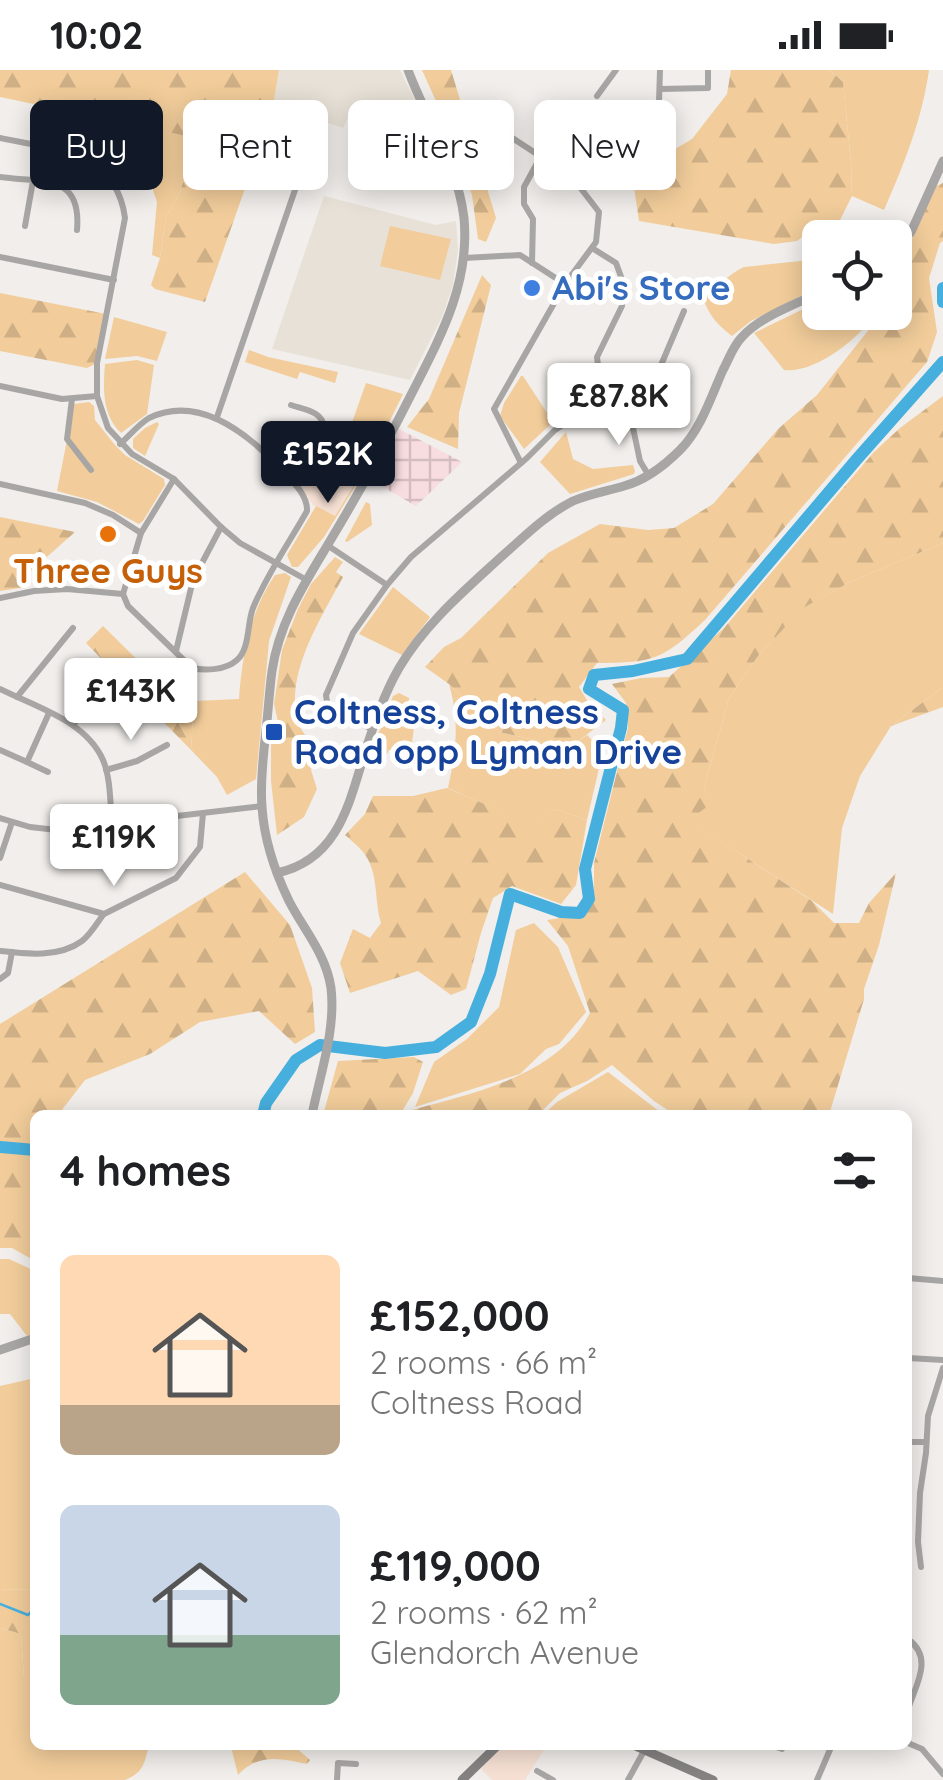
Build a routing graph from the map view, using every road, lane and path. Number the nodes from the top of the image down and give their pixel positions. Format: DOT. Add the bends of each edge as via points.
graph roads {
  1 [pos="408,70"];
  2 [pos="616,70"];
  3 [pos="660,70"];
  4 [pos="708,70"];
  5 [pos="660,88"];
  6 [pos="597,96"];
  7 [pos="659,100"];
  8 [pos="0,138"];
  9 [pos="943,161"];
  10 [pos="534,169"];
  11 [pos="0,177"];
  12 [pos="30,181"];
  13 [pos="31,190"];
  14 [pos="64,190"];
  15 [pos="295,190"];
  16 [pos="582,190"];
  17 [pos="25,226"];
  18 [pos="77,230"];
  19 [pos="912,230"];
  20 [pos="592,248"];
  21 [pos="0,256"];
  22 [pos="464,258"];
  23 [pos="532,262"];
  24 [pos="114,280"];
  25 [pos="565,284"];
  26 [pos="802,301"];
  27 [pos="684,311"];
  28 [pos="0,386"];
  29 [pos="96,396"];
  30 [pos="72,399"];
  31 [pos="628,404"];
  32 [pos="292,405"];
  33 [pos="603,408"];
  34 [pos="216,418"];
  35 [pos="120,444"];
  36 [pos="522,463"];
  37 [pos="90,470"];
  38 [pos="288,476"];
  39 [pos="648,476"];
  40 [pos="174,479"];
  41 [pos="0,484"];
  42 [pos="221,527"];
  43 [pos="141,533"];
  44 [pos="327,545"];
  45 [pos="277,564"];
  46 [pos="305,580"];
  47 [pos="387,584"];
  48 [pos="123,594"];
  49 [pos="0,598"];
  50 [pos="73,628"];
  51 [pos="176,652"];
  52 [pos="0,689"];
  53 [pos="110,690"];
  54 [pos="17,697"];
  55 [pos="50,713"];
  56 [pos="73,724"];
  57 [pos="374,729"];
  58 [pos="167,745"];
  59 [pos="0,750"];
  60 [pos="27,762"];
  61 [pos="106,770"];
  62 [pos="48,772"];
  63 [pos="262,806"];
  64 [pos="203,813"];
  65 [pos="0,818"];
  66 [pos="12,822"];
  67 [pos="112,824"];
  68 [pos="0,858"];
  69 [pos="277,873"];
  70 [pos="0,885"];
  71 [pos="104,914"];
  72 [pos="0,951"];
  73 [pos="12,952"];
  74 [pos="0,979"];
  75 [pos="313,1110"];
  76 [pos="912,1278"];
  77 [pos="943,1281"];
  78 [pos="30,1340"];
  79 [pos="0,1350"];
  80 [pos="912,1358"];
  81 [pos="943,1360"];
  82 [pos="943,1368"];
  83 [pos="912,1442"];
  84 [pos="926,1442"];
  85 [pos="920,1567"];
  86 [pos="912,1643"];
  87 [pos="912,1696"];
  88 [pos="912,1745"];
  89 [pos="492,1750"];
  90 [pos="830,1750"];
  91 [pos="644,1751"];
  92 [pos="356,1764"];
  93 [pos="537,1771"];
  94 [pos="943,1774"];
  95 [pos="336,1780"];
  96 [pos="462,1780"];
  97 [pos="553,1780"];
  98 [pos="628,1780"];
  99 [pos="714,1780"];
  100 [pos="817,1780"];
  1 -- 22 [label="street" via="454,175 464,213"];
  2 -- 6 [label="street"];
  3 -- 5 [label="street"];
  4 -- 5 [label="street" via="708,88"];
  5 -- 7 [label="street"];
  8 -- 24 [label="street" via="82,157 115,184 125,218"];
  9 -- 19 [label="street"];
  10 -- 23 [label="street" via="524,188 533,219"];
  11 -- 12 [label="street"];
  13 -- 17 [label="street"];
  14 -- 18 [label="street" via="78,207"];
  15 -- 34 [label="street"];
  16 -- 20 [label="street" via="599,212"];
  20 -- 25 [label="street"];
  20 -- 33 [label="street" via="616,263 624,285 622,306 596,358"];
  21 -- 24 [label="street"];
  22 -- 23 [label="street" via="520,255"];
  22 -- 44 [label="street" via="444,330"];
  23 -- 25 [label="street"];
  24 -- 29 [label="street"];
  25 -- 36 [label="street" via="494,409"];
  26 -- 39 [label="street" via="742,337 684,446"];
  27 -- 31 [label="street" via="650,392"];
  28 -- 30 [label="street"];
  29 -- 30 [label="street"];
  29 -- 35 [label="street"];
  30 -- 37 [label="street" via="66,440"];
  31 -- 33 [label="street"];
  31 -- 39 [label="street"];
  32 -- 38 [label="street" via="319,414 324,427"];
  33 -- 36 [label="street" via="586,410 558,428"];
  34 -- 35 [label="street" via="161,414"];
  34 -- 38 [label="street" via="245,434"];
  35 -- 40 [label="street"];
  36 -- 47 [label="street"];
  38 -- 45 [label="street" via="308,511"];
  39 -- 57 [label="street" via="554,512 450,603 400,668"];
  40 -- 42 [label="street"];
  40 -- 43 [label="street"];
  41 -- 43 [label="street" via="85,504"];
  42 -- 45 [label="street"];
  42 -- 51 [label="street" via="193,580"];
  43 -- 48 [label="street"];
  44 -- 46 [label="street"];
  44 -- 47 [label="street"];
  45 -- 46 [label="street"];
  45 -- 51 [label="street" via="236,662 198,670"];
  46 -- 63 [label="street" via="276,648"];
  47 -- 57 [label="street" via="352,633 326,695 333,714"];
  48 -- 49 [label="street" via="67,588"];
  48 -- 51 [label="street"];
  50 -- 54 [label="street"];
  52 -- 54 [label="street"];
  53 -- 56 [label="street"];
  54 -- 55 [label="street"];
  55 -- 56 [label="street"];
  55 -- 60 [label="street"];
  56 -- 61 [label="street"];
  57 -- 69 [label="street" via="338,829 311,860"];
  58 -- 61 [label="street"];
  59 -- 60 [label="street"];
  60 -- 62 [label="street"];
  61 -- 67 [label="street"];
  63 -- 64 [label="street"];
  63 -- 69 [label="street"];
  64 -- 67 [label="street"];
  64 -- 71 [label="street" via="200,847 176,878"];
  65 -- 66 [label="street"];
  66 -- 67 [label="street" via="58,830"];
  66 -- 68 [label="street"];
  69 -- 75 [label="street" via="324,960 331,989"];
  70 -- 71 [label="street"];
  71 -- 73 [label="street" via="83,941 55,953"];
  72 -- 73 [label="street"];
  73 -- 74 [label="street"];
  76 -- 77 [label="street"];
  78 -- 79 [label="street"];
  80 -- 81 [label="street"];
  82 -- 84 [label="street"];
  83 -- 84 [label="street"];
  84 -- 85 [label="street"];
  86 -- 87 [label="street" via="922,1666"];
  88 -- 94 [label="street"];
  89 -- 96 [label="main road"];
  90 -- 100 [label="street"];
  91 -- 98 [label="street"];
  91 -- 99 [label="main road"];
  92 -- 95 [label="street" via="338,1764"];
  93 -- 97 [label="street"];
}
